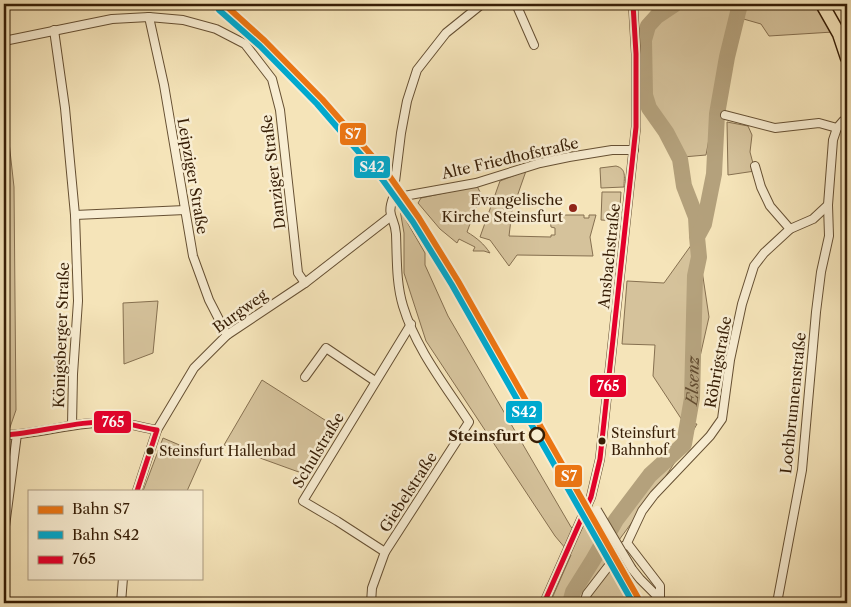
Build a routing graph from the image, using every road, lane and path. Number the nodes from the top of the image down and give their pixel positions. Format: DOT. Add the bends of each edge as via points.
graph roads {
  1 [pos="482,4"];
  2 [pos="516,4"];
  3 [pos="633,4"];
  4 [pos="822,4"];
  5 [pos="149,17"];
  6 [pos="54,30"];
  7 [pos="4,41"];
  8 [pos="534,45"];
  9 [pos="847,58"];
  10 [pos="725,115"];
  11 [pos="847,119"];
  12 [pos="837,128"];
  13 [pos="634,150"];
  14 [pos="755,166"];
  15 [pos="393,198"];
  16 [pos="828,205"];
  17 [pos="185,210"];
  18 [pos="75,215"];
  19 [pos="390,216"];
  20 [pos="790,229"];
  21 [pos="305,283"];
  22 [pos="411,324"];
  23 [pos="227,334"];
  24 [pos="305,377"];
  25 [pos="375,381"];
  26 [pos="72,425"];
  27 [pos="157,430"];
  28 [pos="4,434"];
  29 [pos="17,434"];
  30 [pos="137,490"];
  31 [pos="591,497"];
  32 [pos="4,534"];
  33 [pos="627,543"];
  34 [pos="385,552"];
  35 [pos="123,580"];
  36 [pos="662,601"];
  37 [pos="121,603"];
  38 [pos="371,603"];
  39 [pos="544,603"];
  40 [pos="584,603"];
  41 [pos="777,603"];
  1 -- 15 [label="street" via="446,33 417,70 407,101"];
  2 -- 8 [label="street"];
  3 -- 13 [label="street, Ansbachstraße" via="637,102"];
  4 -- 9 [label="main road" via="833,21"];
  5 -- 6 [label="street, Danziger Straße" via="112,19"];
  5 -- 17 [label="street, Leipziger Straße"];
  5 -- 21 [label="street, Danziger Straße" via="183,20 216,29 245,44 272,79 280,110 298,273"];
  6 -- 7 [label="street, Danziger Straße"];
  6 -- 18 [label="street, Königsberger Straße"];
  10 -- 12 [label="street" via="775,128 819,123"];
  11 -- 12 [label="street"];
  12 -- 16 [label="street" via="833,140"];
  13 -- 15 [label="street, Alte Friedhofstraße" via="569,156 476,183"];
  13 -- 31 [label="street, Ansbachstraße" via="600,459"];
  14 -- 20 [label="street" via="770,206"];
  15 -- 19 [label="street"];
  16 -- 20 [label="street, Röhrigstraße" via="813,219"];
  16 -- 41 [label="street, Lochbrunnenstraße" via="829,236 816,312 802,470"];
  17 -- 18 [label="street"];
  17 -- 23 [label="street, Leipziger Straße" via="193,256 209,300"];
  18 -- 26 [label="street, Königsberger Straße" via="78,301"];
  19 -- 21 [label="street, Burgweg"];
  19 -- 22 [label="street" via="396,226 403,306"];
  20 -- 33 [label="street, Röhrigstraße" via="754,266 730,360 722,419 654,495 642,511"];
  21 -- 23 [label="street, Burgweg"];
  22 -- 25 [label="street, Schulstraße"];
  22 -- 34 [label="street, Giebelstraße" via="419,344 469,422"];
  23 -- 27 [label="street, Burgweg" via="194,368"];
  24 -- 25 [label="street" via="326,348"];
  25 -- 34 [label="street, Schulstraße" via="303,501"];
  26 -- 27 [label="street" via="116,422"];
  26 -- 29 [label="street"];
  27 -- 30 [label="street, Burgweg"];
  28 -- 29 [label="street"];
  29 -- 32 [label="street"];
  31 -- 36 [label="street, bridge" via="632,569"];
  31 -- 39 [label="street, Ansbachstraße"];
  33 -- 36 [label="street" via="660,586"];
  33 -- 40 [label="street, Röhrigstraße" via="587,594"];
  34 -- 38 [label="street, Giebelstraße" via="372,588"];
  35 -- 37 [label="street"];
}
